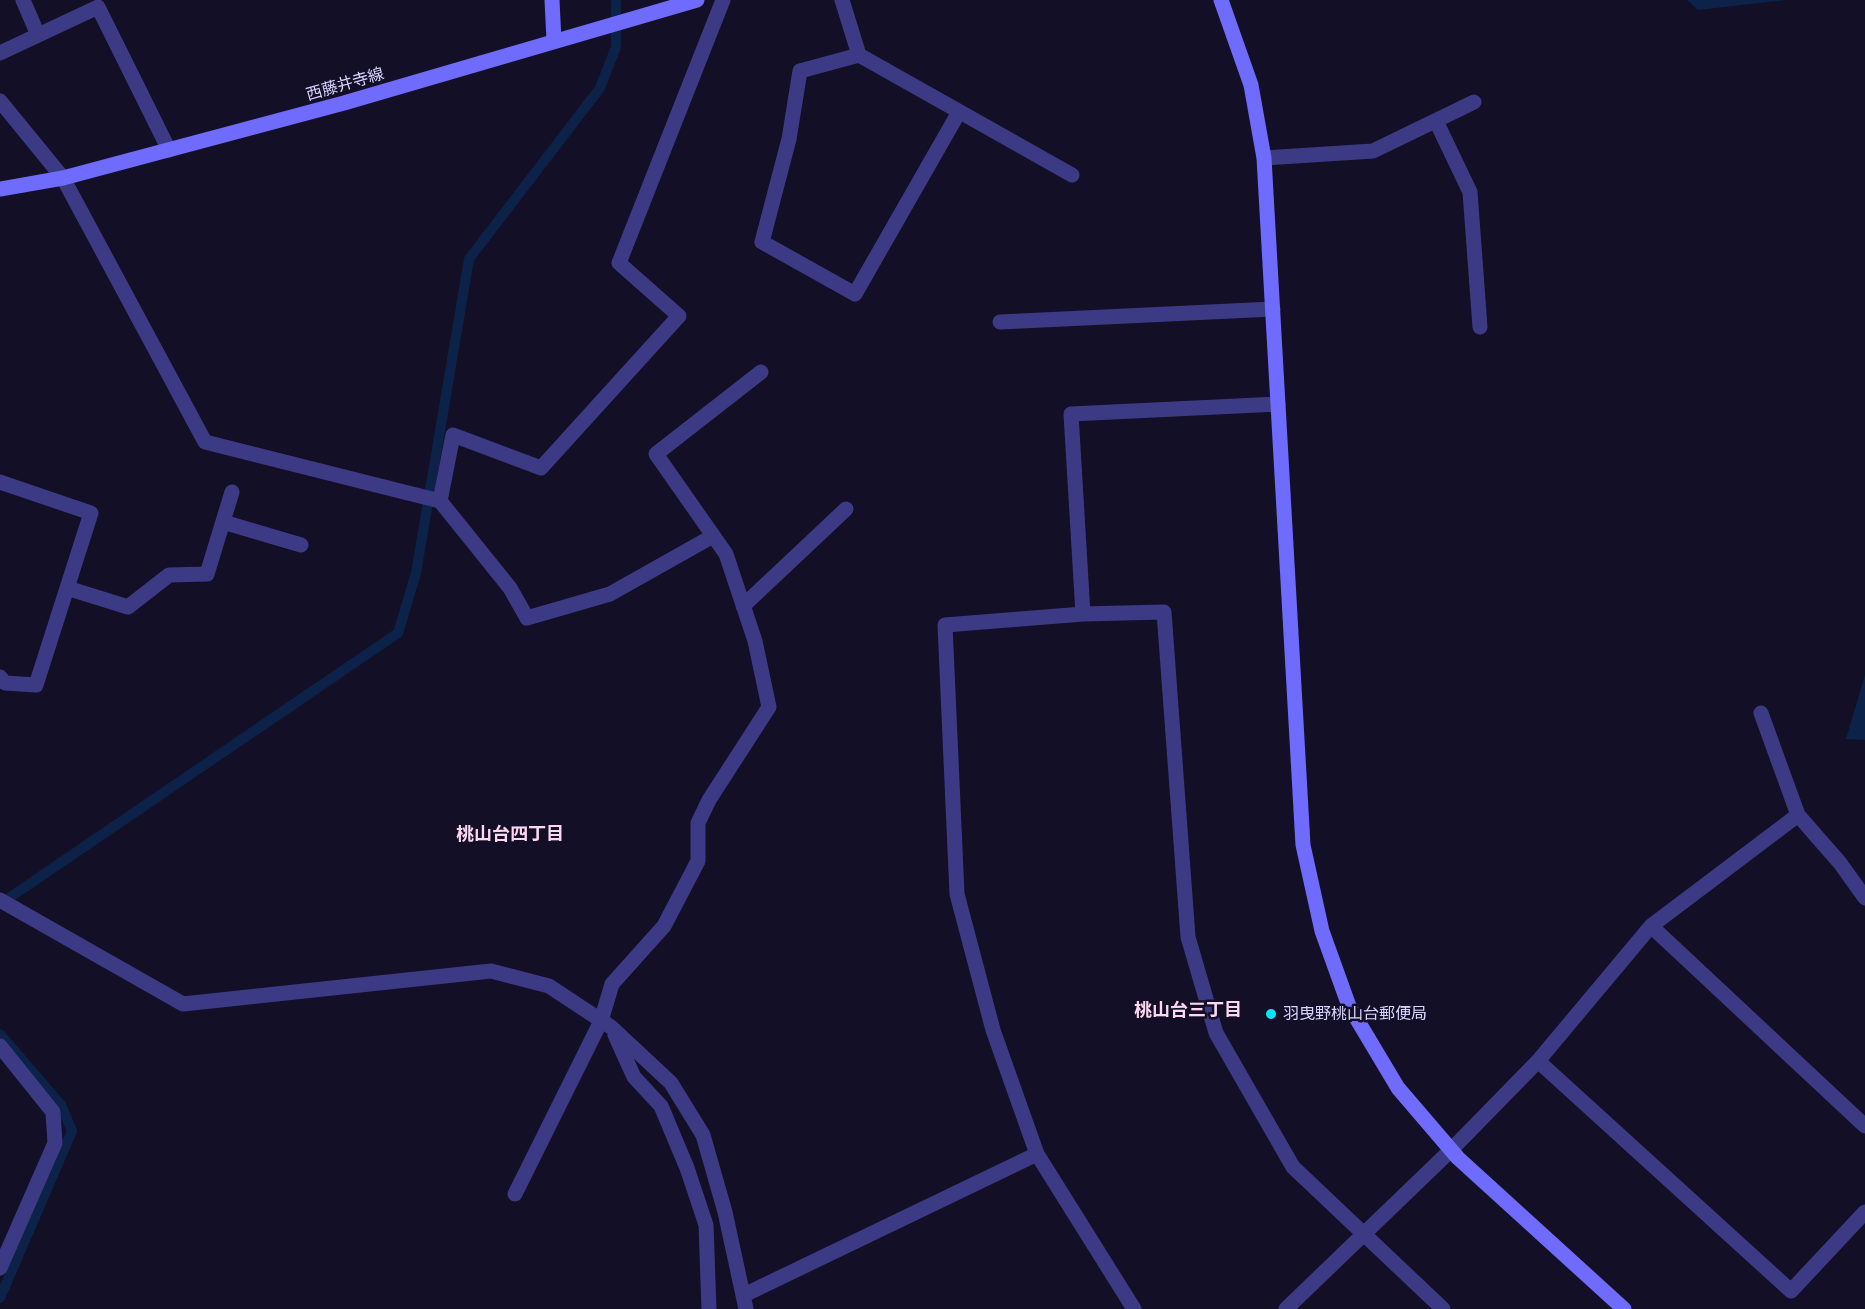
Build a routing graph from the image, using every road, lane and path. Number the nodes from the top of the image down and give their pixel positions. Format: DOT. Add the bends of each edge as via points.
graph roads {
  1 [pos="23,0"];
  2 [pos="552,0"];
  3 [pos="697,0"];
  4 [pos="723,0"];
  5 [pos="842,0"];
  6 [pos="1221,0"];
  7 [pos="38,35"];
  8 [pos="554,41"];
  9 [pos="0,53"];
  10 [pos="859,55"];
  11 [pos="0,100"];
  12 [pos="1474,102"];
  13 [pos="959,112"];
  14 [pos="1436,120"];
  15 [pos="169,150"];
  16 [pos="1264,158"];
  17 [pos="1072,176"];
  18 [pos="63,178"];
  19 [pos="0,189"];
  20 [pos="1273,309"];
  21 [pos="1000,322"];
  22 [pos="1480,327"];
  23 [pos="760,372"];
  24 [pos="1278,404"];
  25 [pos="0,482"];
  26 [pos="232,492"];
  27 [pos="440,501"];
  28 [pos="846,509"];
  29 [pos="223,522"];
  30 [pos="713,536"];
  31 [pos="301,545"];
  32 [pos="67,588"];
  33 [pos="743,606"];
  34 [pos="1083,614"];
  35 [pos="0,677"];
  36 [pos="1761,713"];
  37 [pos="1798,815"];
  38 [pos="1865,898"];
  39 [pos="0,900"];
  40 [pos="1651,926"];
  41 [pos="606,1024"];
  42 [pos="0,1046"];
  43 [pos="1538,1061"];
  44 [pos="1865,1126"];
  45 [pos="1451,1150"];
  46 [pos="1037,1154"];
  47 [pos="515,1194"];
  48 [pos="1865,1212"];
  49 [pos="1363,1235"];
  50 [pos="0,1268"];
  51 [pos="745,1302"];
  52 [pos="708,1309"];
  53 [pos="1134,1309"];
  54 [pos="1286,1309"];
  55 [pos="1443,1309"];
  56 [pos="1624,1309"];
  1 -- 7 [label="street"];
  2 -- 8 [label="street"];
  3 -- 8 [label="street, 西藤井寺線"];
  4 -- 27 [label="street" via="619,263 680,316 541,468 453,435"];
  5 -- 10 [label="street"];
  6 -- 16 [label="street" via="1251,85"];
  7 -- 9 [label="street"];
  7 -- 15 [label="street" via="98,7"];
  8 -- 15 [label="street, 西藤井寺線" via="344,104"];
  10 -- 13 [label="street"];
  10 -- 13 [label="street" via="800,71 789,139 762,242 772,248 855,294"];
  11 -- 18 [label="street"];
  12 -- 14 [label="street"];
  13 -- 17 [label="street"];
  14 -- 16 [label="street" via="1373,151"];
  14 -- 22 [label="street" via="1470,192"];
  15 -- 18 [label="street, 西藤井寺線"];
  16 -- 20 [label="street"];
  18 -- 19 [label="street, 西藤井寺線"];
  18 -- 27 [label="street" via="205,442"];
  20 -- 21 [label="street"];
  20 -- 24 [label="street"];
  23 -- 30 [label="street" via="656,454"];
  24 -- 34 [label="street" via="1071,414"];
  24 -- 45 [label="street" via="1303,845 1322,931 1349,1006 1379,1058 1398,1088"];
  25 -- 32 [label="street" via="91,513"];
  26 -- 29 [label="street"];
  27 -- 30 [label="street" via="510,588 527,618 610,594"];
  28 -- 33 [label="street"];
  29 -- 31 [label="street"];
  29 -- 32 [label="street" via="207,574 169,575 128,607"];
  30 -- 33 [label="street" via="726,554"];
  32 -- 35 [label="street" via="36,685 5,683"];
  33 -- 41 [label="street" via="769,707 709,800 698,823 698,861 664,926 612,984"];
  34 -- 46 [label="street" via="945,625 957,894 993,1030"];
  34 -- 49 [label="street" via="1164,612 1188,937 1216,1033 1293,1167"];
  36 -- 37 [label="street"];
  37 -- 38 [label="street"];
  37 -- 40 [label="street"];
  39 -- 41 [label="street" via="183,1004 491,972 549,986"];
  40 -- 43 [label="street"];
  40 -- 44 [label="street"];
  41 -- 47 [label="street"];
  41 -- 51 [label="street" via="671,1083 703,1135"];
  41 -- 52 [label="street" via="634,1077 661,1106 687,1168 706,1225"];
  42 -- 50 [label="street" via="53,1112 55,1143"];
  43 -- 45 [label="street"];
  43 -- 48 [label="street" via="1791,1291"];
  45 -- 49 [label="street"];
  45 -- 56 [label="street"];
  46 -- 51 [label="street"];
  46 -- 53 [label="street"];
  49 -- 54 [label="street"];
  49 -- 55 [label="street"];
}
